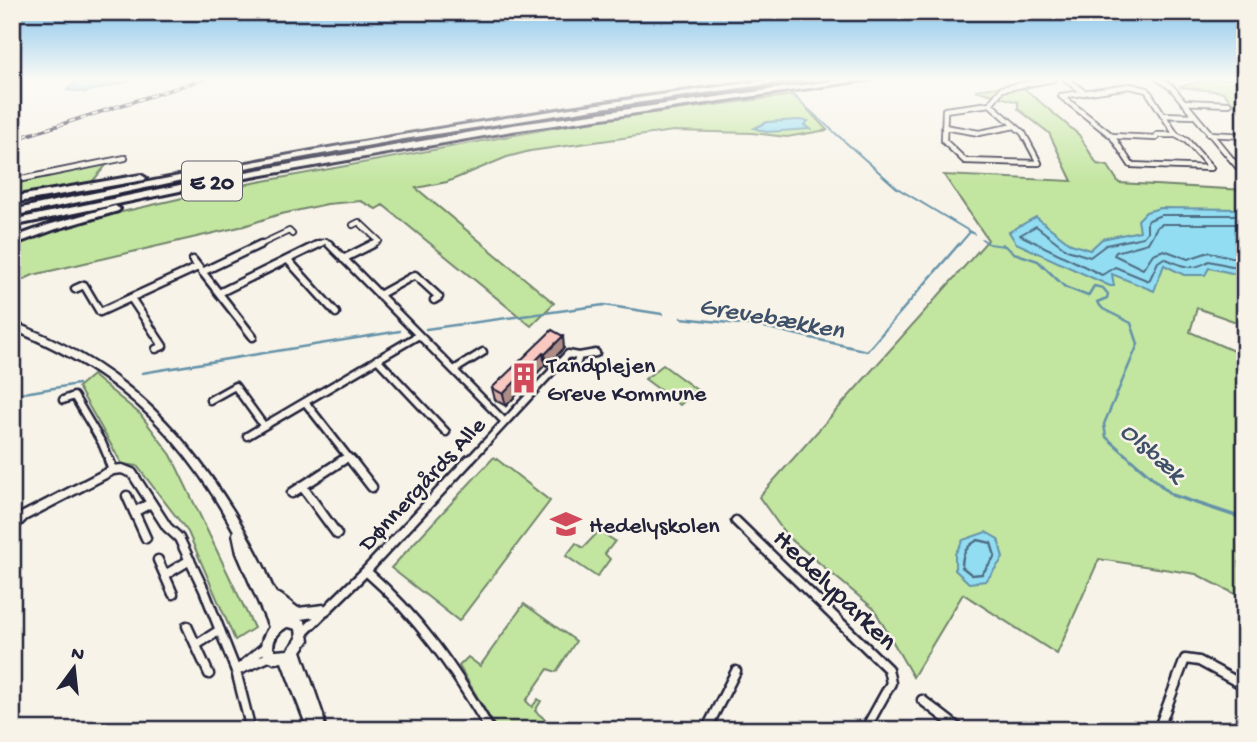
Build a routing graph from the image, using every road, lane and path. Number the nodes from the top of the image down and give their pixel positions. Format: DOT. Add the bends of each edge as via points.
graph roads {
  1 [pos="549,114"];
  2 [pos="608,114"];
  3 [pos="945,114"];
  4 [pos="1001,114"];
  5 [pos="1083,114"];
  6 [pos="1192,114"];
  7 [pos="1163,115"];
  8 [pos="1194,116"];
  9 [pos="1015,126"];
  10 [pos="944,127"];
  11 [pos="1209,134"];
  12 [pos="1176,135"];
  13 [pos="1112,136"];
  14 [pos="1245,136"];
  15 [pos="413,145"];
  16 [pos="307,153"];
  17 [pos="125,158"];
  18 [pos="1245,168"];
  19 [pos="12,181"];
  20 [pos="12,200"];
  21 [pos="12,213"];
  22 [pos="12,223"];
  23 [pos="353,225"];
  24 [pos="292,234"];
  25 [pos="12,242"];
  26 [pos="343,259"];
  27 [pos="192,260"];
  28 [pos="288,260"];
  29 [pos="200,269"];
  30 [pos="75,289"];
  31 [pos="219,293"];
  32 [pos="379,295"];
  33 [pos="131,298"];
  34 [pos="434,300"];
  35 [pos="336,313"];
  36 [pos="12,325"];
  37 [pos="419,335"];
  38 [pos="253,337"];
  39 [pos="156,349"];
  40 [pos="483,352"];
  41 [pos="596,353"];
  42 [pos="579,356"];
  43 [pos="377,359"];
  44 [pos="558,365"];
  45 [pos="454,370"];
  46 [pos="63,400"];
  47 [pos="210,400"];
  48 [pos="305,402"];
  49 [pos="505,422"];
  50 [pos="264,426"];
  51 [pos="446,432"];
  52 [pos="247,436"];
  53 [pos="348,457"];
  54 [pos="113,470"];
  55 [pos="302,486"];
  56 [pos="372,488"];
  57 [pos="292,493"];
  58 [pos="127,496"];
  59 [pos="151,503"];
  60 [pos="134,512"];
  61 [pos="736,521"];
  62 [pos="236,526"];
  63 [pos="12,528"];
  64 [pos="337,534"];
  65 [pos="146,538"];
  66 [pos="158,560"];
  67 [pos="190,560"];
  68 [pos="366,571"];
  69 [pos="165,575"];
  70 [pos="173,594"];
  71 [pos="272,595"];
  72 [pos="324,611"];
  73 [pos="280,625"];
  74 [pos="187,626"];
  75 [pos="303,628"];
  76 [pos="220,630"];
  77 [pos="196,645"];
  78 [pos="269,651"];
  79 [pos="291,654"];
  80 [pos="236,671"];
  81 [pos="736,671"];
  82 [pos="209,674"];
  83 [pos="1245,686"];
  84 [pos="922,700"];
  85 [pos="251,730"];
  86 [pos="317,730"];
  87 [pos="490,730"];
  88 [pos="706,730"];
  89 [pos="864,730"];
  90 [pos="961,730"];
  91 [pos="1158,730"];
  1 -- 16 [label="highway, E 20"];
  2 -- 15 [label="highway, E 20"];
  3 -- 10 [label="street"];
  4 -- 9 [label="street"];
  5 -- 13 [label="street"];
  6 -- 8 [label="street"];
  7 -- 8 [label="street"];
  7 -- 12 [label="street"];
  8 -- 11 [label="street"];
  9 -- 10 [label="street" via="979,133"];
  9 -- 10 [label="street" via="1039,163 965,161 944,141"];
  11 -- 14 [label="street"];
  11 -- 18 [label="street" via="1238,167"];
  12 -- 13 [label="street"];
  12 -- 13 [label="street" via="1211,168 1131,164"];
  15 -- 22 [label="highway, E 20"];
  15 -- 25 [label="highway" via="113,210"];
  16 -- 20 [label="highway" via="272,155"];
  16 -- 21 [label="highway, E 20"];
  17 -- 19 [label="street"];
  23 -- 26 [label="street" via="359,222 379,241"];
  24 -- 29 [label="street" via="289,231"];
  26 -- 28 [label="street, Dønnergårds Alle" via="326,241"];
  26 -- 32 [label="street, Dønnergårds Alle"];
  27 -- 29 [label="street"];
  28 -- 31 [label="street, Dønnergårds Alle"];
  28 -- 35 [label="street"];
  29 -- 31 [label="street"];
  29 -- 33 [label="street"];
  30 -- 33 [label="street" via="83,285 100,312"];
  31 -- 38 [label="street"];
  32 -- 34 [label="street" via="415,275 439,297"];
  32 -- 37 [label="street, Dønnergårds Alle"];
  33 -- 39 [label="street" via="163,346"];
  36 -- 62 [label="street" via="72,353 122,386 177,440"];
  37 -- 43 [label="street"];
  37 -- 45 [label="street, Dønnergårds Alle"];
  40 -- 45 [label="street"];
  41 -- 42 [label="street, Dønnergårds Alle"];
  42 -- 44 [label="street, Dønnergårds Alle" via="568,354"];
  42 -- 44 [label="street, Dønnergårds Alle" via="576,366"];
  43 -- 48 [label="street"];
  43 -- 51 [label="street, Dønnergårds Alle"];
  44 -- 49 [label="street, Dønnergårds Alle"];
  45 -- 49 [label="street, Dønnergårds Alle"];
  46 -- 54 [label="street" via="74,397"];
  47 -- 50 [label="street" via="235,386"];
  48 -- 50 [label="street"];
  48 -- 53 [label="street, Dønnergårds Alle"];
  49 -- 68 [label="street, Dønnergårds Alle"];
  50 -- 52 [label="street"];
  53 -- 55 [label="street"];
  53 -- 56 [label="street, Dønnergårds Alle"];
  54 -- 59 [label="street" via="132,473"];
  54 -- 63 [label="street" via="24,516"];
  55 -- 57 [label="street"];
  55 -- 64 [label="street, Dønnergårds Alle"];
  58 -- 60 [label="street"];
  59 -- 60 [label="street"];
  59 -- 67 [label="street"];
  60 -- 65 [label="street"];
  61 -- 89 [label="street, Hedelyparken" via="888,669 891,683"];
  62 -- 71 [label="street"];
  62 -- 73 [label="street" via="242,553"];
  66 -- 69 [label="street"];
  67 -- 69 [label="street"];
  67 -- 76 [label="street"];
  68 -- 72 [label="street, Dønnergårds Alle"];
  68 -- 87 [label="street, Dønnergårds Alle" via="440,646"];
  69 -- 70 [label="street"];
  71 -- 72 [label="street" via="296,614"];
  71 -- 73 [label="street"];
  72 -- 75 [label="street, Dønnergårds Alle"];
  73 -- 75 [label="street" via="294,621"];
  73 -- 78 [label="street"];
  74 -- 77 [label="street"];
  75 -- 79 [label="street" via="303,640"];
  76 -- 77 [label="street"];
  76 -- 80 [label="street"];
  77 -- 82 [label="street"];
  78 -- 79 [label="street"];
  78 -- 80 [label="street"];
  79 -- 86 [label="street"];
  80 -- 85 [label="street"];
  81 -- 88 [label="street"];
  83 -- 91 [label="street" via="1199,661 1185,659"];
  84 -- 90 [label="street"];
}
